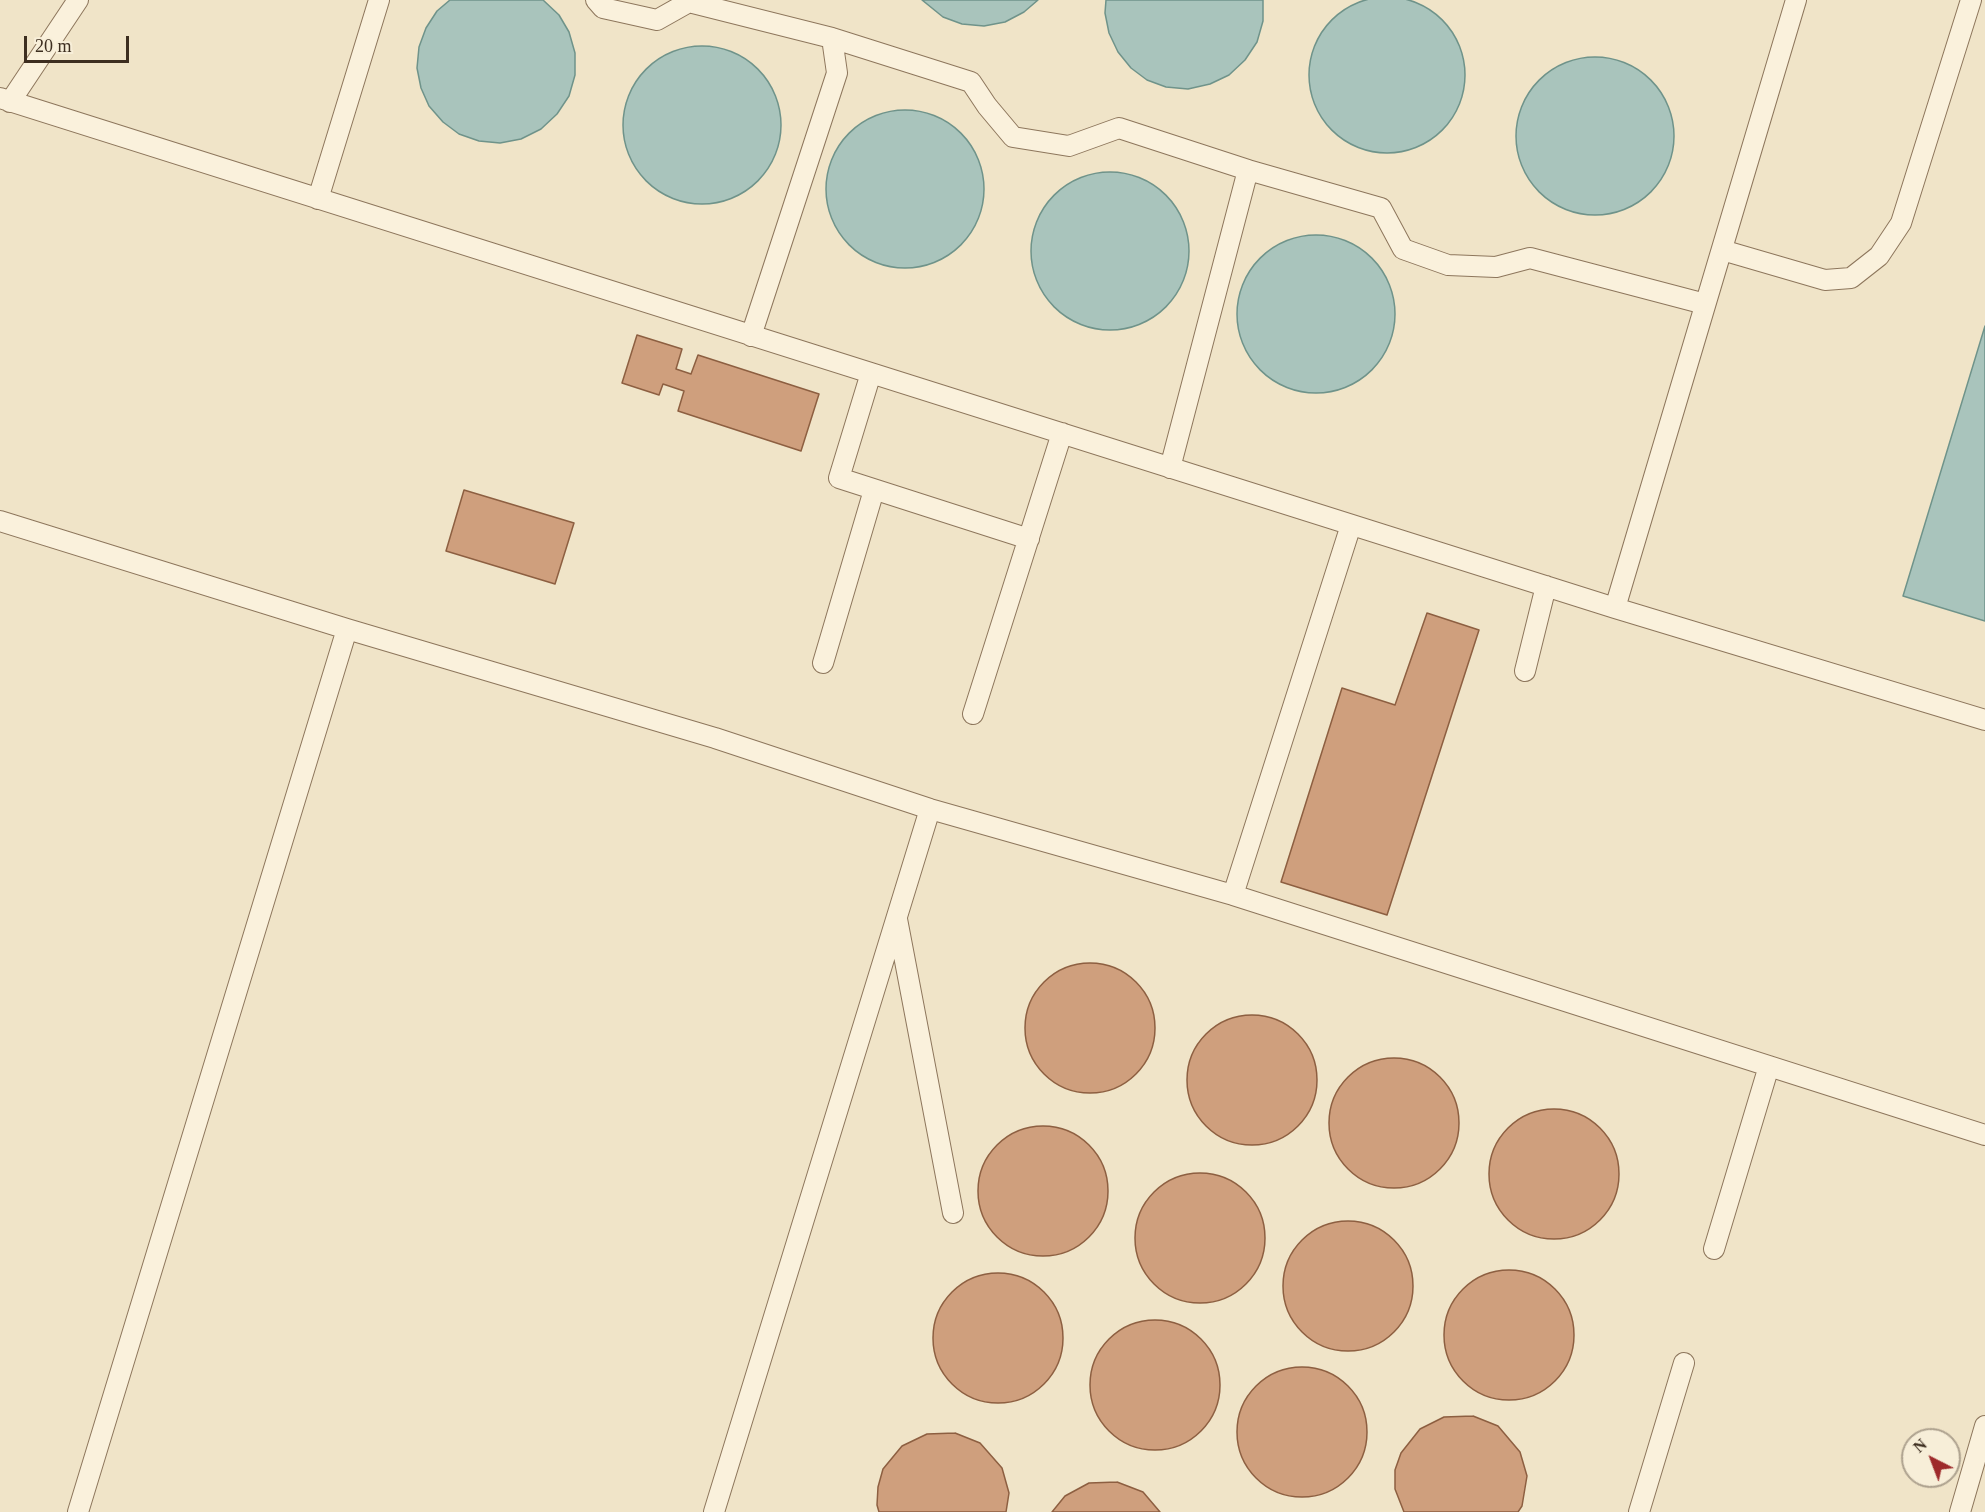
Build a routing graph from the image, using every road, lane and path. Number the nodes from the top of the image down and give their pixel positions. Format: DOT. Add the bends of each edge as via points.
graph roads {
  1 [pos="78,0"];
  2 [pos="379,0"];
  3 [pos="596,0"];
  4 [pos="1796,0"];
  5 [pos="1971,0"];
  6 [pos="832,38"];
  7 [pos="5,100"];
  8 [pos="1248,170"];
  9 [pos="318,198"];
  10 [pos="1722,250"];
  11 [pos="1706,304"];
  12 [pos="752,336"];
  13 [pos="871,373"];
  14 [pos="1062,433"];
  15 [pos="1170,468"];
  16 [pos="874,490"];
  17 [pos="0,521"];
  18 [pos="1352,525"];
  19 [pos="1029,539"];
  20 [pos="1546,586"];
  21 [pos="1615,608"];
  22 [pos="347,629"];
  23 [pos="823,663"];
  24 [pos="1525,671"];
  25 [pos="973,714"];
  26 [pos="1985,720"];
  27 [pos="930,809"];
  28 [pos="1233,895"];
  29 [pos="897,916"];
  30 [pos="1768,1066"];
  31 [pos="1985,1135"];
  32 [pos="953,1213"];
  33 [pos="1714,1249"];
  34 [pos="1684,1363"];
  35 [pos="1985,1426"];
  36 [pos="78,1512"];
  37 [pos="714,1512"];
  38 [pos="1638,1512"];
  39 [pos="1959,1512"];
  1 -- 7 [label="lane"];
  2 -- 9 [label="lane"];
  3 -- 6 [label="lane" via="603,8 657,20 689,2"];
  4 -- 10 [label="lane"];
  5 -- 10 [label="lane" via="1901,223 1879,256 1851,278 1825,280"];
  6 -- 8 [label="lane" via="970,82 1012,136 1069,146 1119,128"];
  6 -- 12 [label="lane" via="837,74"];
  7 -- 9 [label="lane"];
  8 -- 11 [label="lane" via="1381,208 1403,249 1449,265 1496,267 1530,258"];
  8 -- 15 [label="lane"];
  9 -- 12 [label="lane"];
  10 -- 11 [label="lane"];
  11 -- 21 [label="lane"];
  12 -- 13 [label="lane"];
  13 -- 14 [label="lane"];
  13 -- 16 [label="lane" via="839,478"];
  14 -- 15 [label="lane"];
  14 -- 19 [label="lane"];
  15 -- 18 [label="lane"];
  16 -- 19 [label="lane"];
  16 -- 23 [label="lane"];
  17 -- 22 [label="lane"];
  18 -- 20 [label="lane"];
  18 -- 28 [label="lane"];
  19 -- 25 [label="lane"];
  20 -- 21 [label="lane"];
  20 -- 24 [label="lane"];
  21 -- 26 [label="lane"];
  22 -- 27 [label="lane" via="715,738"];
  22 -- 36 [label="lane"];
  27 -- 28 [label="lane"];
  27 -- 29 [label="lane"];
  28 -- 30 [label="lane"];
  29 -- 32 [label="lane"];
  29 -- 37 [label="lane"];
  30 -- 31 [label="lane"];
  30 -- 33 [label="lane"];
  34 -- 38 [label="lane"];
  35 -- 39 [label="lane"];
}
